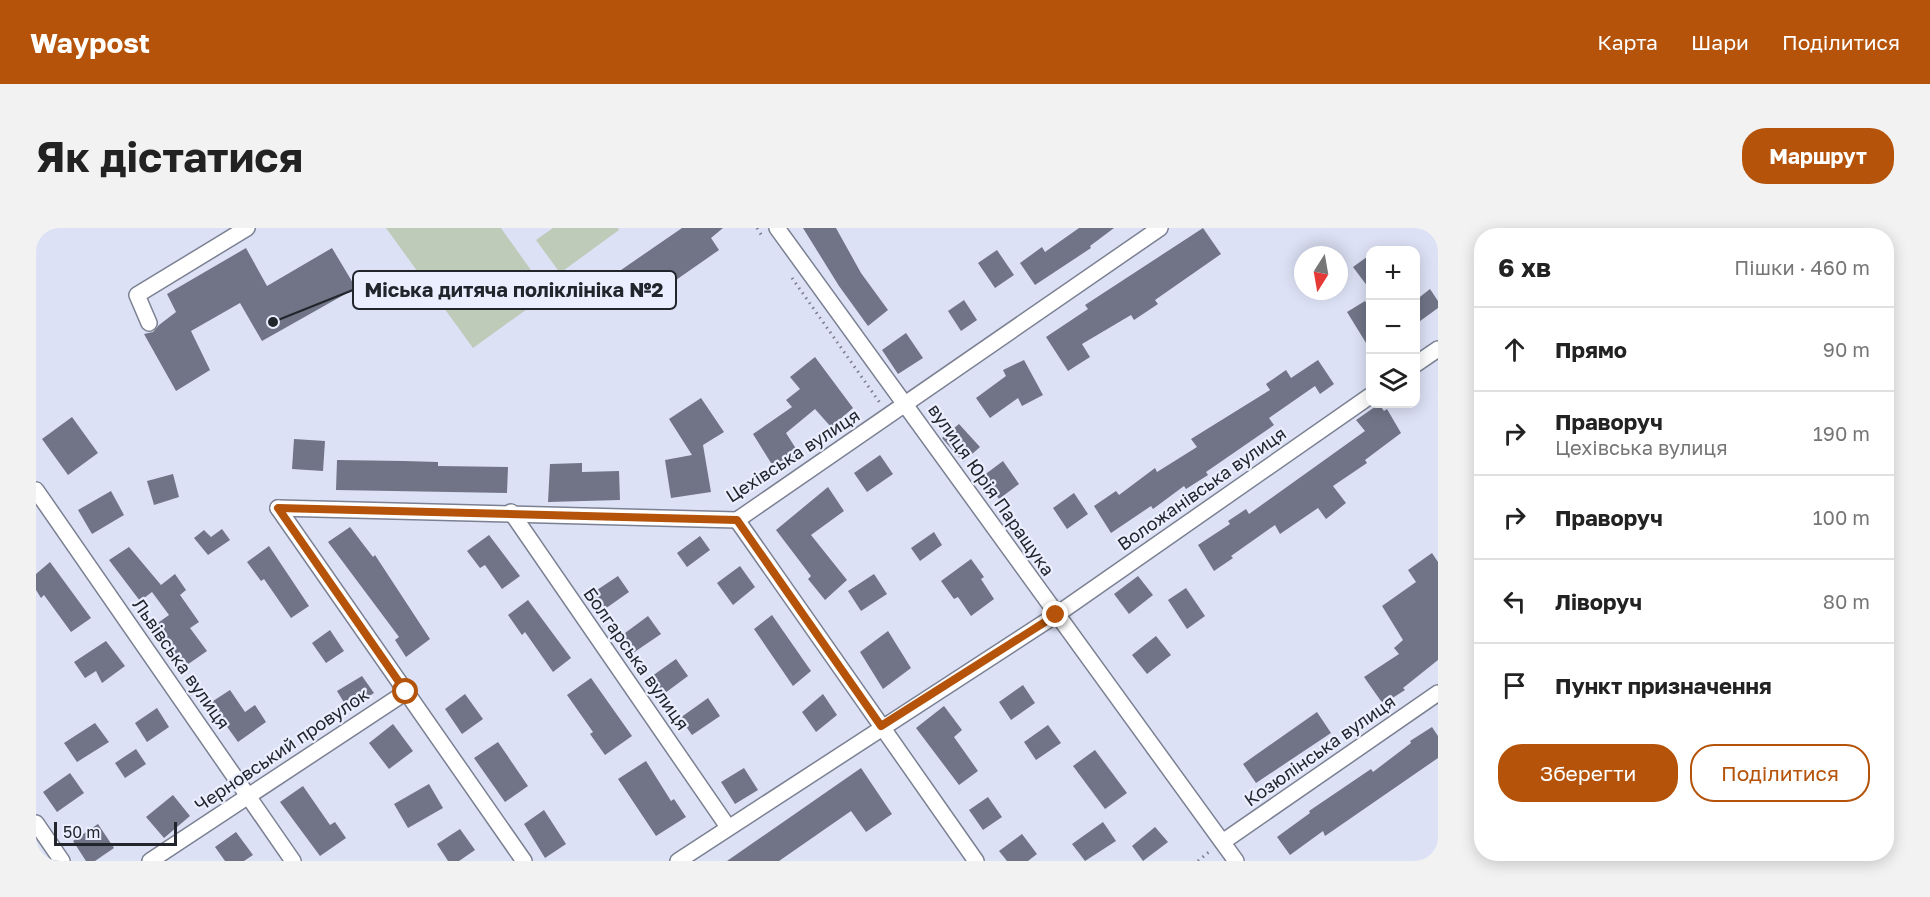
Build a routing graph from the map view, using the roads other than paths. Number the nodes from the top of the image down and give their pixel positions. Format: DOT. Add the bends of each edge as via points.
graph roads {
  1 [pos="247,228"];
  2 [pos="777,228"];
  3 [pos="1160,228"];
  4 [pos="149,323"];
  5 [pos="1438,348"];
  6 [pos="1420,361"];
  7 [pos="1366,399"];
  8 [pos="906,404"];
  9 [pos="36,489"];
  10 [pos="511,512"];
  11 [pos="737,520"];
  12 [pos="1056,615"];
  13 [pos="406,692"];
  14 [pos="1438,693"];
  15 [pos="881,726"];
  16 [pos="249,796"];
  17 [pos="36,823"];
  18 [pos="728,827"];
  19 [pos="1224,841"];
  20 [pos="62,861"];
  21 [pos="150,861"];
  22 [pos="293,861"];
  23 [pos="524,861"];
  24 [pos="678,861"];
  25 [pos="976,861"];
  26 [pos="1236,861"];
  1 -- 4 [label="street" via="137,295"];
  2 -- 8 [label="street, вулиця Юрія Паращука"];
  3 -- 8 [label="street, Цехівська вулиця"];
  5 -- 6 [label="street"];
  7 -- 12 [label="street, Воложанівська вулиця"];
  8 -- 11 [label="street, Цехівська вулиця"];
  8 -- 12 [label="street, вулиця Юрія Паращука"];
  9 -- 16 [label="street, Львівська вулиця"];
  10 -- 11 [label="street, Цехівська вулиця"];
  10 -- 13 [label="street, Цехівська вулиця" via="278,508"];
  10 -- 18 [label="street, Болгарська вулиця"];
  11 -- 15 [label="street"];
  12 -- 15 [label="street, Воложанівська вулиця"];
  12 -- 19 [label="street, вулиця Юрія Паращука"];
  13 -- 16 [label="street, Черновський провулок"];
  13 -- 23 [label="street"];
  14 -- 19 [label="street, Козюлінська вулиця"];
  15 -- 18 [label="street, Воложанівська вулиця"];
  15 -- 25 [label="street"];
  16 -- 21 [label="street, Черновський провулок"];
  16 -- 22 [label="street, Львівська вулиця"];
  17 -- 20 [label="street"];
  18 -- 24 [label="street, Воложанівська вулиця"];
  19 -- 26 [label="street, вулиця Юрія Паращука"];
}
